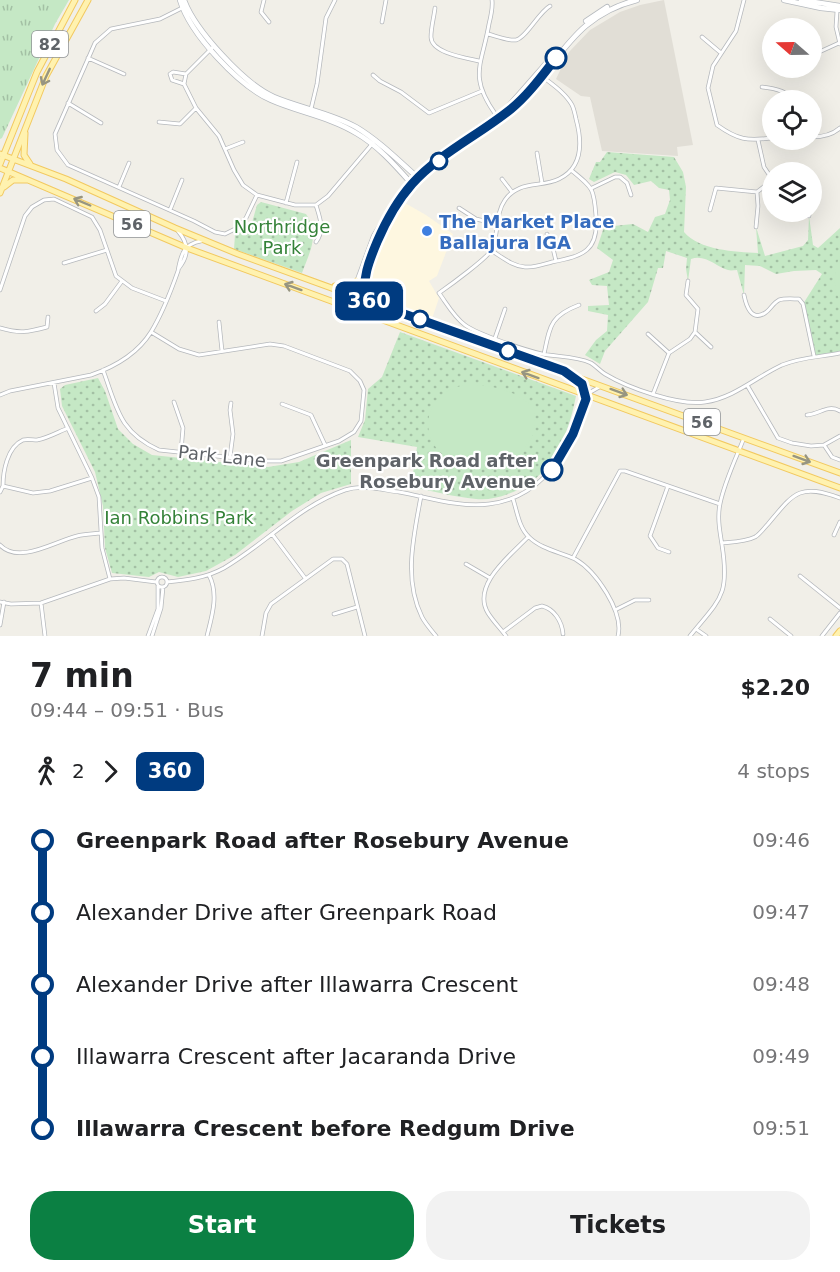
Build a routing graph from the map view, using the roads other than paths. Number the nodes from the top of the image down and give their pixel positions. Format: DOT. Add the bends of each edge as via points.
graph roads {
  1 [pos="75,0"];
  2 [pos="88,0"];
  3 [pos="264,0"];
  4 [pos="335,0"];
  5 [pos="386,0"];
  6 [pos="492,0"];
  7 [pos="626,0"];
  8 [pos="637,0"];
  9 [pos="744,0"];
  10 [pos="784,0"];
  11 [pos="801,0"];
  12 [pos="183,3"];
  13 [pos="550,6"];
  14 [pos="435,8"];
  15 [pos="838,8"];
  16 [pos="269,22"];
  17 [pos="382,22"];
  18 [pos="488,34"];
  19 [pos="702,37"];
  20 [pos="840,43"];
  21 [pos="212,48"];
  22 [pos="822,51"];
  23 [pos="721,53"];
  24 [pos="88,58"];
  25 [pos="479,61"];
  26 [pos="124,74"];
  27 [pos="186,74"];
  28 [pos="373,75"];
  29 [pos="540,75"];
  30 [pos="184,84"];
  31 [pos="762,87"];
  32 [pos="777,90"];
  33 [pos="482,91"];
  34 [pos="68,103"];
  35 [pos="196,108"];
  36 [pos="310,112"];
  37 [pos="498,117"];
  38 [pos="101,123"];
  39 [pos="159,123"];
  40 [pos="25,128"];
  41 [pos="840,129"];
  42 [pos="822,136"];
  43 [pos="10,139"];
  44 [pos="762,139"];
  45 [pos="758,140"];
  46 [pos="243,142"];
  47 [pos="373,143"];
  48 [pos="0,145"];
  49 [pos="225,149"];
  50 [pos="537,153"];
  51 [pos="2,155"];
  52 [pos="13,159"];
  53 [pos="297,162"];
  54 [pos="763,162"];
  55 [pos="129,163"];
  56 [pos="33,165"];
  57 [pos="0,166"];
  58 [pos="571,170"];
  59 [pos="8,171"];
  60 [pos="417,177"];
  61 [pos="502,179"];
  62 [pos="33,180"];
  63 [pos="182,180"];
  64 [pos="411,183"];
  65 [pos="542,183"];
  66 [pos="119,187"];
  67 [pos="592,188"];
  68 [pos="762,188"];
  69 [pos="0,192"];
  70 [pos="513,192"];
  71 [pos="757,192"];
  72 [pos="257,195"];
  73 [pos="631,195"];
  74 [pos="110,199"];
  75 [pos="286,203"];
  76 [pos="316,205"];
  77 [pos="459,208"];
  78 [pos="171,210"];
  79 [pos="710,210"];
  80 [pos="103,211"];
  81 [pos="497,224"];
  82 [pos="756,227"];
  83 [pos="175,228"];
  84 [pos="547,234"];
  85 [pos="206,241"];
  86 [pos="316,242"];
  87 [pos="187,248"];
  88 [pos="106,250"];
  89 [pos="492,251"];
  90 [pos="556,261"];
  91 [pos="64,263"];
  92 [pos="366,270"];
  93 [pos="357,280"];
  94 [pos="122,281"];
  95 [pos="688,281"];
  96 [pos="327,286"];
  97 [pos="0,290"];
  98 [pos="744,295"];
  99 [pos="354,296"];
  100 [pos="365,300"];
  101 [pos="165,301"];
  102 [pos="579,305"];
  103 [pos="350,308"];
  104 [pos="505,309"];
  105 [pos="96,311"];
  106 [pos="48,317"];
  107 [pos="219,322"];
  108 [pos="0,328"];
  109 [pos="151,332"];
  110 [pos="695,332"];
  111 [pos="648,334"];
  112 [pos="495,338"];
  113 [pos="711,347"];
  114 [pos="222,351"];
  115 [pos="669,352"];
  116 [pos="840,353"];
  117 [pos="544,354"];
  118 [pos="814,356"];
  119 [pos="104,370"];
  120 [pos="564,371"];
  121 [pos="54,383"];
  122 [pos="747,385"];
  123 [pos="603,386"];
  124 [pos="653,393"];
  125 [pos="0,395"];
  126 [pos="585,395"];
  127 [pos="174,402"];
  128 [pos="231,404"];
  129 [pos="282,404"];
  130 [pos="840,411"];
  131 [pos="807,415"];
  132 [pos="68,428"];
  133 [pos="840,436"];
  134 [pos="744,438"];
  135 [pos="325,445"];
  136 [pos="824,445"];
  137 [pos="739,450"];
  138 [pos="181,452"];
  139 [pos="230,458"];
  140 [pos="840,460"];
  141 [pos="840,473"];
  142 [pos="92,478"];
  143 [pos="3,486"];
  144 [pos="668,486"];
  145 [pos="840,488"];
  146 [pos="0,492"];
  147 [pos="422,496"];
  148 [pos="840,498"];
  149 [pos="513,499"];
  150 [pos="720,504"];
  151 [pos="840,522"];
  152 [pos="101,533"];
  153 [pos="272,534"];
  154 [pos="834,535"];
  155 [pos="528,537"];
  156 [pos="722,543"];
  157 [pos="0,545"];
  158 [pos="669,552"];
  159 [pos="573,558"];
  160 [pos="466,564"];
  161 [pos="209,575"];
  162 [pos="800,576"];
  163 [pos="490,578"];
  164 [pos="110,579"];
  165 [pos="306,579"];
  166 [pos="156,582"];
  167 [pos="167,582"];
  168 [pos="161,587"];
  169 [pos="649,600"];
  170 [pos="2,602"];
  171 [pos="41,603"];
  172 [pos="357,607"];
  173 [pos="840,608"];
  174 [pos="616,610"];
  175 [pos="840,613"];
  176 [pos="334,614"];
  177 [pos="770,619"];
  178 [pos="0,625"];
  179 [pos="696,628"];
  180 [pos="840,631"];
  181 [pos="505,634"];
  182 [pos="563,634"];
  183 [pos="45,636"];
  184 [pos="150,636"];
  185 [pos="207,636"];
  186 [pos="262,636"];
  187 [pos="365,636"];
  188 [pos="435,636"];
  189 [pos="618,636"];
  190 [pos="690,636"];
  191 [pos="706,636"];
  192 [pos="791,636"];
  193 [pos="822,636"];
  194 [pos="836,636"];
  1 -- 43 [label="main road, 82" via="41,63"];
  2 -- 40 [label="main road, 82, one-way" via="46,76"];
  3 -- 16 [label="street" via="261,12"];
  4 -- 36 [label="street" via="326,18 318,84"];
  5 -- 17 [label="street"];
  6 -- 18 [label="street"];
  7 -- 29 [label="main road" via="598,12 579,27"];
  8 -- 29 [label="main road" via="586,24"];
  9 -- 23 [label="street" via="736,32"];
  10 -- 15 [label="main road"];
  11 -- 15 [label="main road"];
  12 -- 21 [label="main road"];
  12 -- 24 [label="street" via="160,19 111,28 95,43"];
  13 -- 18 [label="street" via="522,37 515,40"];
  14 -- 25 [label="street" via="431,39 434,45 444,52"];
  15 -- 20 [label="street" via="836,27"];
  18 -- 25 [label="street"];
  19 -- 23 [label="street"];
  20 -- 22 [label="street"];
  21 -- 27 [label="street"];
  21 -- 36 [label="main road" via="259,88"];
  23 -- 45 [label="street" via="712,66 708,88 717,125 734,137"];
  24 -- 26 [label="street"];
  24 -- 34 [label="street"];
  25 -- 33 [label="street"];
  27 -- 30 [label="street"];
  27 -- 30 [label="street" via="170,74 172,80"];
  28 -- 33 [label="street" via="429,113"];
  29 -- 37 [label="main road"];
  29 -- 58 [label="street" via="572,105 581,149"];
  30 -- 35 [label="street"];
  31 -- 32 [label="street"];
  33 -- 37 [label="street"];
  34 -- 38 [label="street"];
  34 -- 66 [label="street" via="55,134 57,150 68,165"];
  35 -- 39 [label="street" via="180,124"];
  35 -- 49 [label="street"];
  36 -- 47 [label="main road" via="345,122"];
  37 -- 60 [label="main road" via="432,160"];
  40 -- 52 [label="main road, 82"];
  40 -- 56 [label="main road" via="24,155"];
  41 -- 42 [label="street"];
  43 -- 48 [label="main road"];
  43 -- 51 [label="main road, 82"];
  44 -- 45 [label="street"];
  45 -- 54 [label="street"];
  46 -- 49 [label="street"];
  47 -- 60 [label="main road"];
  47 -- 64 [label="main road"];
  47 -- 76 [label="street"];
  49 -- 72 [label="street" via="243,186"];
  50 -- 65 [label="street"];
  51 -- 52 [label="main road, 56"];
  51 -- 57 [label="main road, 82"];
  52 -- 56 [label="main road, 56"];
  52 -- 59 [label="main road, 82"];
  53 -- 75 [label="street"];
  55 -- 66 [label="street"];
  56 -- 74 [label="main road, 56"];
  57 -- 59 [label="main road, 56"];
  58 -- 65 [label="street" via="559,179"];
  58 -- 67 [label="street"];
  59 -- 62 [label="main road, 56"];
  59 -- 69 [label="main road, 82"];
  60 -- 64 [label="main road"];
  61 -- 70 [label="street"];
  62 -- 69 [label="main road" via="13,180"];
  80 -- 62 [label="main road, 56, one-way"];
  63 -- 78 [label="street"];
  64 -- 92 [label="main road" via="392,211"];
  64 -- 93 [label="main road" via="380,225"];
  65 -- 70 [label="street" via="524,185"];
  66 -- 78 [label="street"];
  67 -- 73 [label="street" via="620,177"];
  67 -- 90 [label="street" via="597,228 590,249"];
  68 -- 71 [label="street"];
  70 -- 81 [label="street" via="505,200"];
  71 -- 79 [label="street" via="716,188"];
  71 -- 82 [label="street"];
  72 -- 75 [label="street"];
  72 -- 78 [label="street" via="239,227 225,234"];
  74 -- 80 [label="main road" via="104,201"];
  74 -- 83 [label="main road, 56"];
  75 -- 76 [label="street"];
  76 -- 86 [label="street" via="322,225"];
  77 -- 81 [label="street" via="476,219"];
  80 -- 87 [label="main road, 56"];
  81 -- 89 [label="street"];
  83 -- 85 [label="main road, 56"];
  83 -- 87 [label="street"];
  84 -- 90 [label="street"];
  85 -- 87 [label="street"];
  85 -- 96 [label="main road, 56"];
  87 -- 101 [label="street"];
  103 -- 87 [label="main road, 56, one-way"];
  88 -- 91 [label="street"];
  88 -- 94 [label="street" via="116,276"];
  88 -- 97 [label="street" via="92,217 54,199 44,200 25,216"];
  89 -- 90 [label="street" via="524,267"];
  89 -- 112 [label="street" via="439,294 466,326"];
  92 -- 99 [label="main road"];
  92 -- 100 [label="main road"];
  93 -- 96 [label="main road" via="349,287"];
  93 -- 99 [label="main road"];
  94 -- 101 [label="street"];
  94 -- 105 [label="street"];
  95 -- 110 [label="street" via="686,295 698,309"];
  96 -- 99 [label="main road, 56"];
  98 -- 118 [label="street" via="749,311 758,315 778,300 799,299"];
  99 -- 100 [label="main road, 56"];
  99 -- 103 [label="main road"];
  100 -- 120 [label="main road, 56"];
  101 -- 109 [label="street"];
  102 -- 117 [label="street" via="558,314 553,321"];
  126 -- 103 [label="main road, 56, one-way"];
  104 -- 112 [label="street"];
  106 -- 108 [label="street" via="48,327 16,333"];
  107 -- 114 [label="street"];
  109 -- 114 [label="street, Park Lane" via="189,353"];
  109 -- 119 [label="street" via="124,359"];
  110 -- 113 [label="street"];
  110 -- 115 [label="street"];
  111 -- 115 [label="street"];
  112 -- 117 [label="street"];
  114 -- 135 [label="street, Park Lane" via="270,344 284,346 355,375 364,390 361,421 354,432"];
  115 -- 124 [label="street"];
  116 -- 118 [label="street"];
  117 -- 124 [label="street" via="591,363 620,382"];
  118 -- 122 [label="street" via="784,364"];
  119 -- 121 [label="street"];
  119 -- 138 [label="street, Park Lane" via="122,421 132,434 159,450"];
  120 -- 123 [label="main road, 56"];
  120 -- 126 [label="street" via="582,384"];
  121 -- 125 [label="street"];
  121 -- 132 [label="street" via="58,408"];
  122 -- 124 [label="street" via="704,402 676,401"];
  122 -- 136 [label="street" via="778,438"];
  123 -- 126 [label="street"];
  123 -- 134 [label="main road, 56, one-way"];
  126 -- 137 [label="main road, 56"];
  126 -- 149 [label="street" via="559,461 545,478"];
  127 -- 138 [label="street" via="183,428"];
  128 -- 139 [label="street"];
  129 -- 135 [label="street" via="311,415"];
  130 -- 131 [label="street" via="834,407"];
  132 -- 142 [label="street"];
  132 -- 143 [label="street" via="36,440 23,440 14,448"];
  133 -- 136 [label="street"];
  134 -- 137 [label="street"];
  134 -- 141 [label="main road, 56, one-way"];
  135 -- 139 [label="street, Park Lane" via="281,461"];
  136 -- 140 [label="street" via="832,457"];
  137 -- 145 [label="main road, 56"];
  137 -- 150 [label="street"];
  138 -- 139 [label="street, Park Lane"];
  142 -- 143 [label="street" via="33,493"];
  142 -- 152 [label="street" via="99,497"];
  143 -- 146 [label="street"];
  144 -- 150 [label="street"];
  144 -- 158 [label="street" via="650,536 658,548"];
  144 -- 159 [label="street" via="620,471"];
  147 -- 149 [label="street" via="488,505"];
  147 -- 153 [label="street" via="371,488 349,489 323,498"];
  147 -- 188 [label="street" via="412,545 412,591"];
  148 -- 156 [label="street" via="808,490 789,500 758,536"];
  149 -- 155 [label="street"];
  150 -- 156 [label="street"];
  151 -- 154 [label="street"];
  152 -- 157 [label="street" via="76,536 19,553"];
  152 -- 164 [label="street"];
  153 -- 161 [label="street"];
  153 -- 165 [label="street"];
  155 -- 159 [label="street"];
  155 -- 163 [label="street"];
  156 -- 179 [label="street" via="725,587 719,601"];
  159 -- 174 [label="street" via="591,572"];
  160 -- 163 [label="street"];
  161 -- 167 [label="street"];
  161 -- 185 [label="street" via="215,593"];
  162 -- 173 [label="street"];
  163 -- 181 [label="street" via="485,605"];
  164 -- 166 [label="street"];
  164 -- 171 [label="street"];
  165 -- 172 [label="street" via="333,559 342,560 347,564"];
  165 -- 186 [label="street" via="271,604"];
  166 -- 167 [label="street" via="162,577"];
  166 -- 168 [label="street"];
  167 -- 168 [label="street"];
  168 -- 184 [label="street"];
  169 -- 174 [label="street" via="635,600"];
  170 -- 171 [label="street"];
  170 -- 178 [label="street"];
  171 -- 183 [label="street"];
  172 -- 176 [label="street"];
  172 -- 187 [label="street"];
  174 -- 189 [label="street"];
  175 -- 193 [label="street"];
  177 -- 192 [label="street"];
  179 -- 190 [label="street"];
  179 -- 191 [label="street"];
  180 -- 194 [label="main road"];
  181 -- 182 [label="street" via="542,606 553,612"];
}
